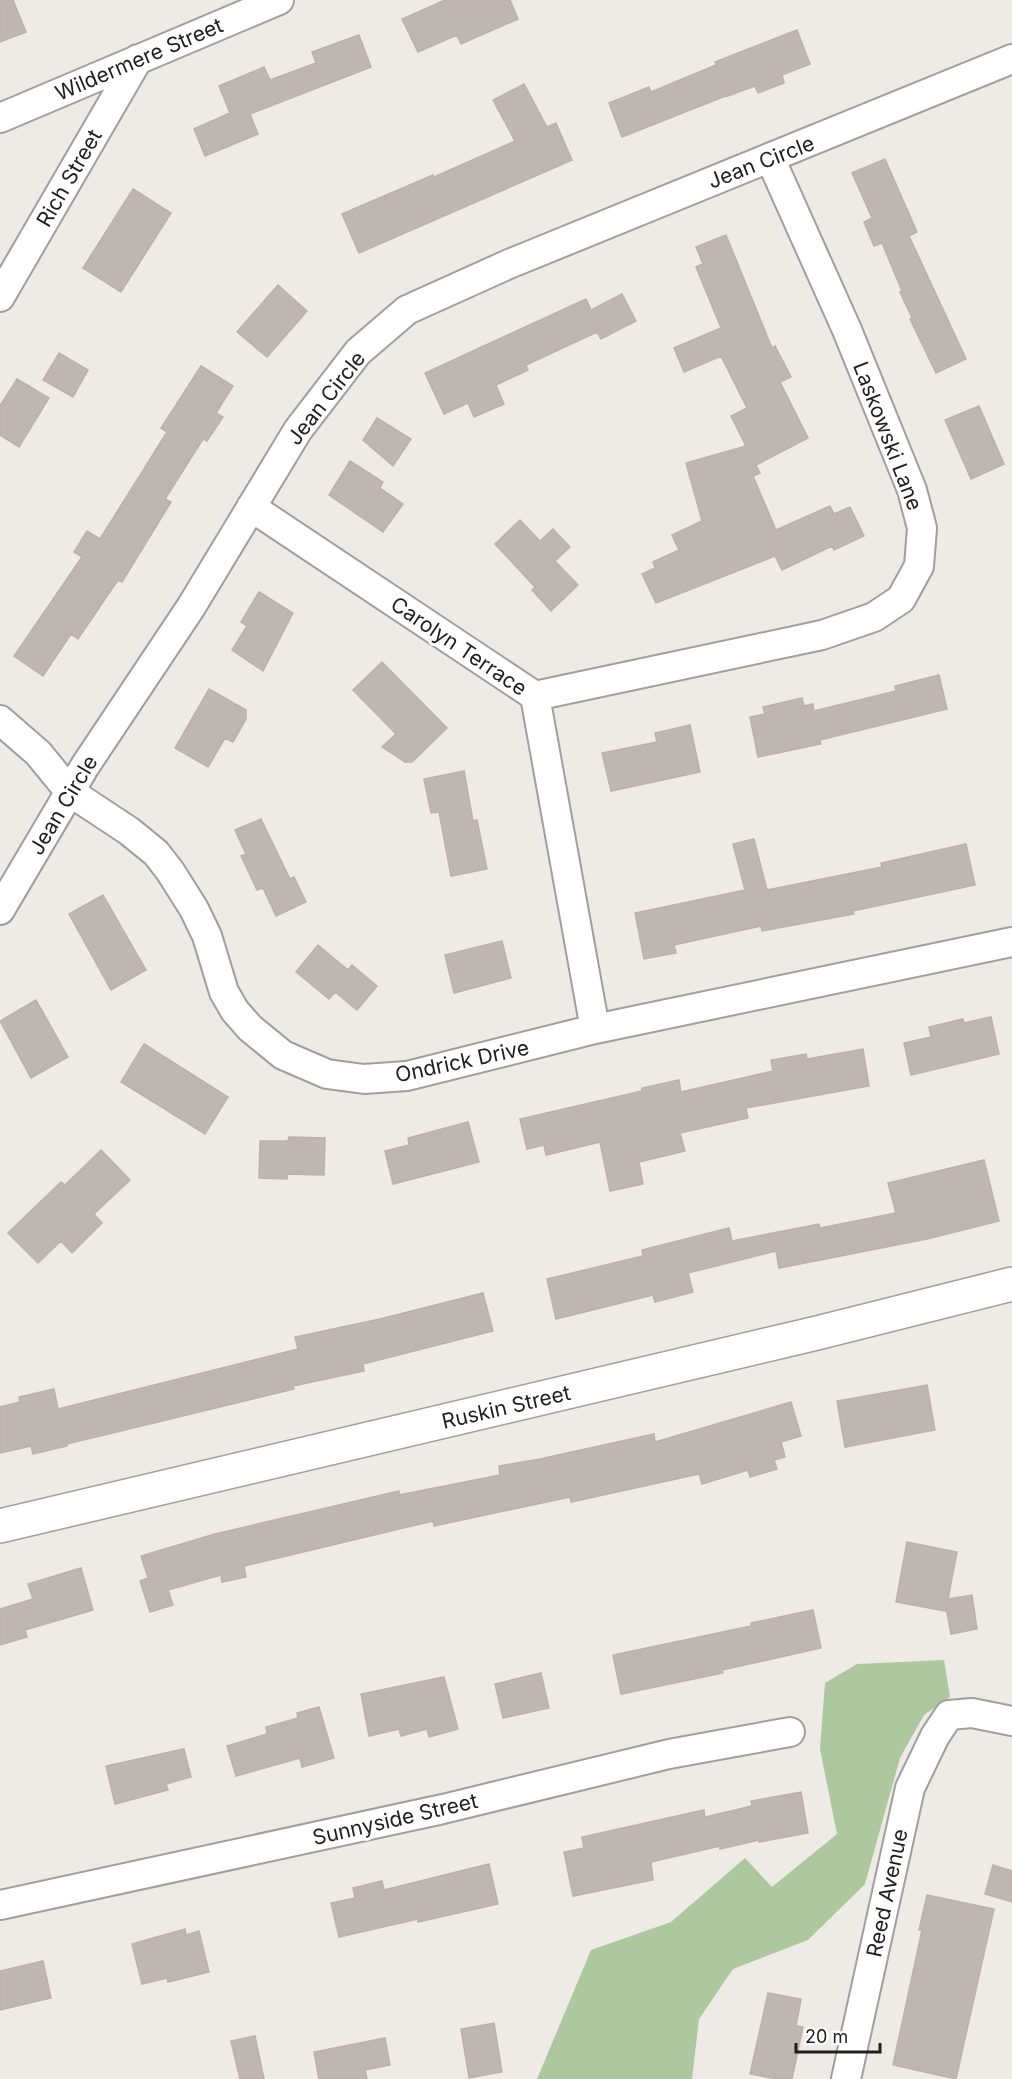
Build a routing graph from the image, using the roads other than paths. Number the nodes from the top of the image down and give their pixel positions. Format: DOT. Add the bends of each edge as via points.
graph roads {
  1 [pos="279,0"];
  2 [pos="138,59"];
  3 [pos="1012,59"];
  4 [pos="0,118"];
  5 [pos="770,159"];
  6 [pos="0,297"];
  7 [pos="251,507"];
  8 [pos="535,696"];
  9 [pos="0,720"];
  10 [pos="70,792"];
  11 [pos="0,910"];
  12 [pos="1012,942"];
  13 [pos="595,1029"];
  14 [pos="1012,1284"];
  15 [pos="0,1526"];
  16 [pos="1012,1720"];
  17 [pos="790,1732"];
  18 [pos="0,1905"];
  19 [pos="846,2079"];
  1 -- 2 [label="street, Wildermere Street"];
  2 -- 4 [label="street, Wildermere Street"];
  2 -- 6 [label="street, Rich Street"];
  3 -- 5 [label="street, Jean Circle"];
  5 -- 7 [label="street, Jean Circle" via="678,194 407,310 358,352 297,430"];
  5 -- 8 [label="street, Laskowski Lane" via="847,330 912,490 922,528 919,566 901,599 874,617 822,634"];
  7 -- 8 [label="street, Carolyn Terrace"];
  7 -- 10 [label="street, Jean Circle"];
  8 -- 13 [label="street, Carolyn Terrace"];
  9 -- 10 [label="street, Ondrick Drive" via="38,753"];
  10 -- 11 [label="street, Jean Circle"];
  10 -- 13 [label="street, Ondrick Drive" via="129,831 170,871 207,936 224,992 235,1011 283,1055 327,1074 364,1079 407,1076"];
  12 -- 13 [label="street, Ondrick Drive"];
  14 -- 15 [label="street, Ruskin Street" via="817,1334"];
  16 -- 19 [label="street, Reed Avenue" via="972,1713 949,1715 910,1788"];
  17 -- 18 [label="street, Sunnyside Street" via="669,1754 443,1809"];
}
